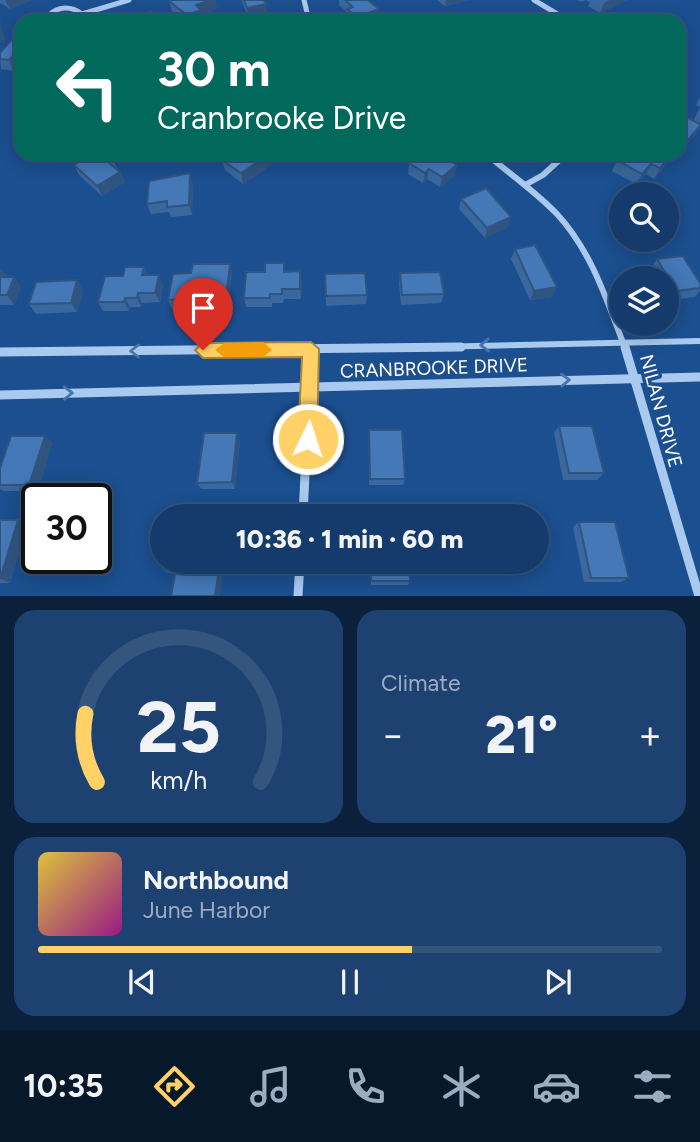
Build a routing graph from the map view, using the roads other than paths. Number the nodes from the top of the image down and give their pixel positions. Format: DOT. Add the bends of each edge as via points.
graph roads {
  1 [pos="129,0"];
  2 [pos="534,0"];
  3 [pos="48,14"];
  4 [pos="82,14"];
  5 [pos="557,14"];
  6 [pos="495,161"];
  7 [pos="558,161"];
  8 [pos="525,185"];
  9 [pos="700,341"];
  10 [pos="625,342"];
  11 [pos="311,349"];
  12 [pos="0,352"];
  13 [pos="636,377"];
  14 [pos="700,377"];
  15 [pos="311,387"];
  16 [pos="0,395"];
  17 [pos="304,504"];
  18 [pos="299,574"];
  19 [pos="298,596"];
  20 [pos="699,596"];
  1 -- 4 [label="street"];
  2 -- 5 [label="street"];
  3 -- 4 [label="street" via="75,8"];
  6 -- 8 [label="street, NILAN DRIVE"];
  7 -- 8 [label="street"];
  8 -- 10 [label="street, NILAN DRIVE" via="556,213 583,248"];
  9 -- 10 [label="street, CRANBROOKE DRIVE"];
  10 -- 11 [label="street, CRANBROOKE DRIVE, one-way"];
  10 -- 13 [label="street, NILAN DRIVE"];
  11 -- 12 [label="street, CRANBROOKE DRIVE, one-way"];
  11 -- 15 [label="street"];
  13 -- 14 [label="street, CRANBROOKE DRIVE"];
  15 -- 13 [label="street, CRANBROOKE DRIVE, one-way"];
  13 -- 20 [label="street, NILAN DRIVE"];
  16 -- 15 [label="street, CRANBROOKE DRIVE, one-way"];
  15 -- 17 [label="street"];
  18 -- 19 [label="street"];
}
